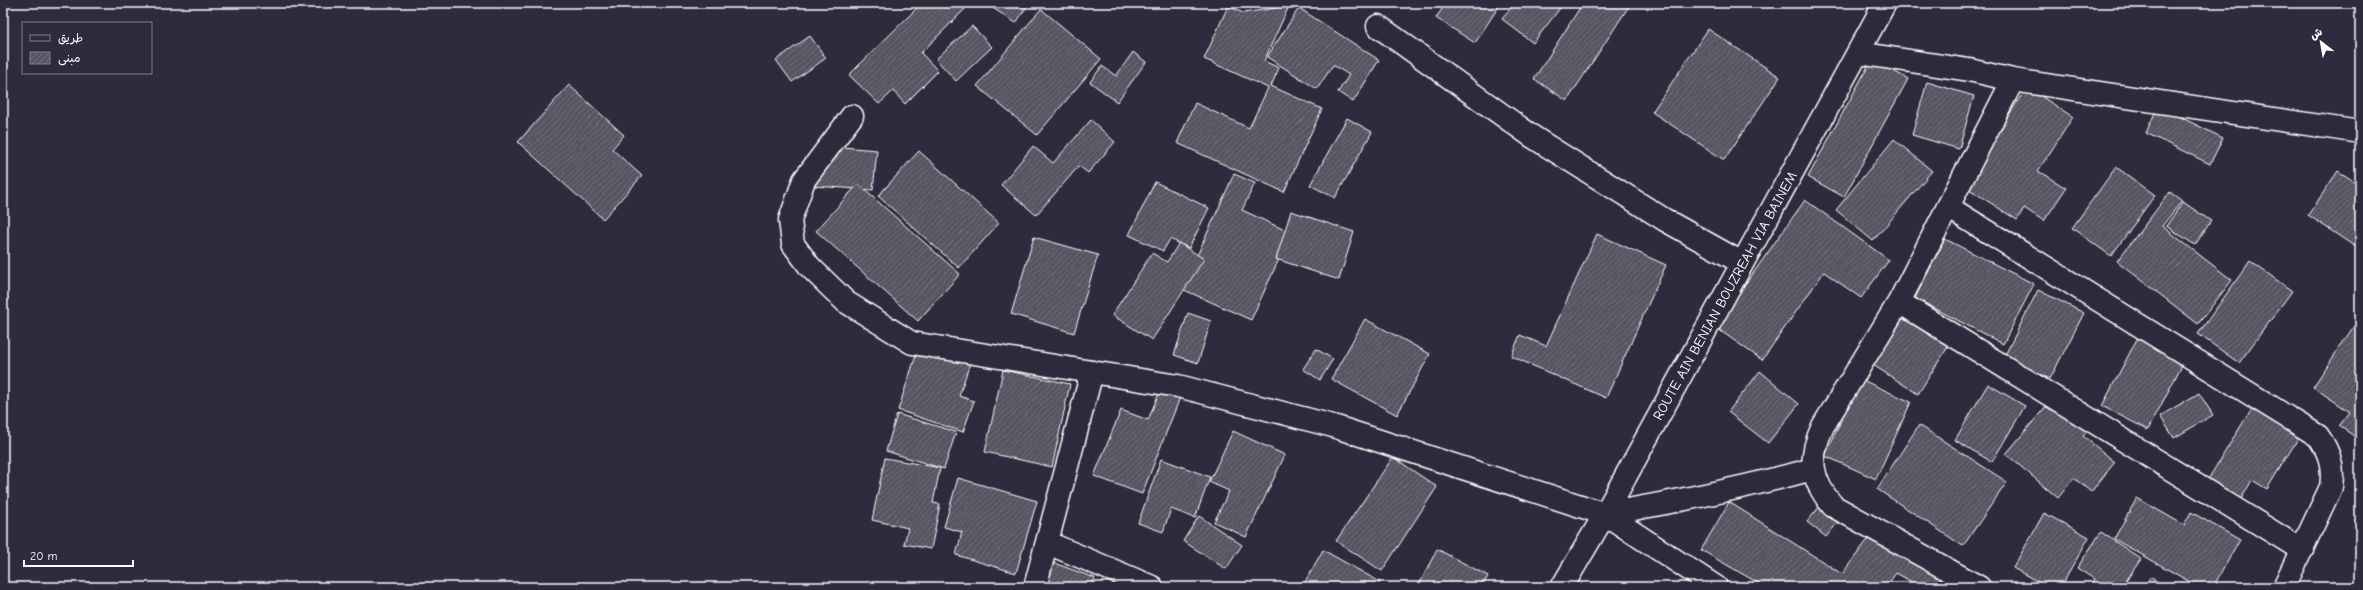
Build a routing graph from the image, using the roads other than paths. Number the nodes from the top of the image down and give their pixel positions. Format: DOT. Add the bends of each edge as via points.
graph roads {
  1 [pos="1885,3"];
  2 [pos="1378,26"];
  3 [pos="1858,53"];
  4 [pos="2013,80"];
  5 [pos="852,116"];
  6 [pos="2360,132"];
  7 [pos="1948,207"];
  8 [pos="1742,263"];
  9 [pos="1899,302"];
  10 [pos="1092,372"];
  11 [pos="1813,469"];
  12 [pos="1605,514"];
  13 [pos="1048,543"];
  14 [pos="2302,550"];
  15 [pos="1035,587"];
  16 [pos="1152,587"];
  17 [pos="1562,587"];
  18 [pos="1716,587"];
  19 [pos="1979,587"];
  20 [pos="2284,587"];
  1 -- 3 [label="street, ROUTE AIN BENIAN BOUZREAH VIA BAINEM"];
  2 -- 8 [label="street" via="1533,137 1664,220"];
  3 -- 4 [label="street" via="1969,70"];
  3 -- 8 [label="street, ROUTE AIN BENIAN BOUZREAH VIA BAINEM"];
  4 -- 6 [label="street"];
  4 -- 7 [label="street"];
  5 -- 10 [label="street" via="804,180 790,220 793,244 810,267 846,302 912,343"];
  7 -- 9 [label="street"];
  7 -- 14 [label="street" via="2318,436 2326,447 2333,473 2331,487"];
  8 -- 12 [label="street, ROUTE AIN BENIAN BOUZREAH VIA BAINEM"];
  9 -- 11 [label="street" via="1823,426 1815,442"];
  9 -- 14 [label="street"];
  10 -- 12 [label="street" via="1178,386 1333,426"];
  10 -- 13 [label="street"];
  11 -- 12 [label="street" via="1744,488"];
  11 -- 19 [label="street" via="1822,493 1833,506"];
  12 -- 17 [label="street, ROUTE AIN BENIAN BOUZREAH VIA BAINEM"];
  12 -- 18 [label="street"];
  13 -- 15 [label="street"];
  13 -- 16 [label="street"];
  14 -- 20 [label="street"];
}
